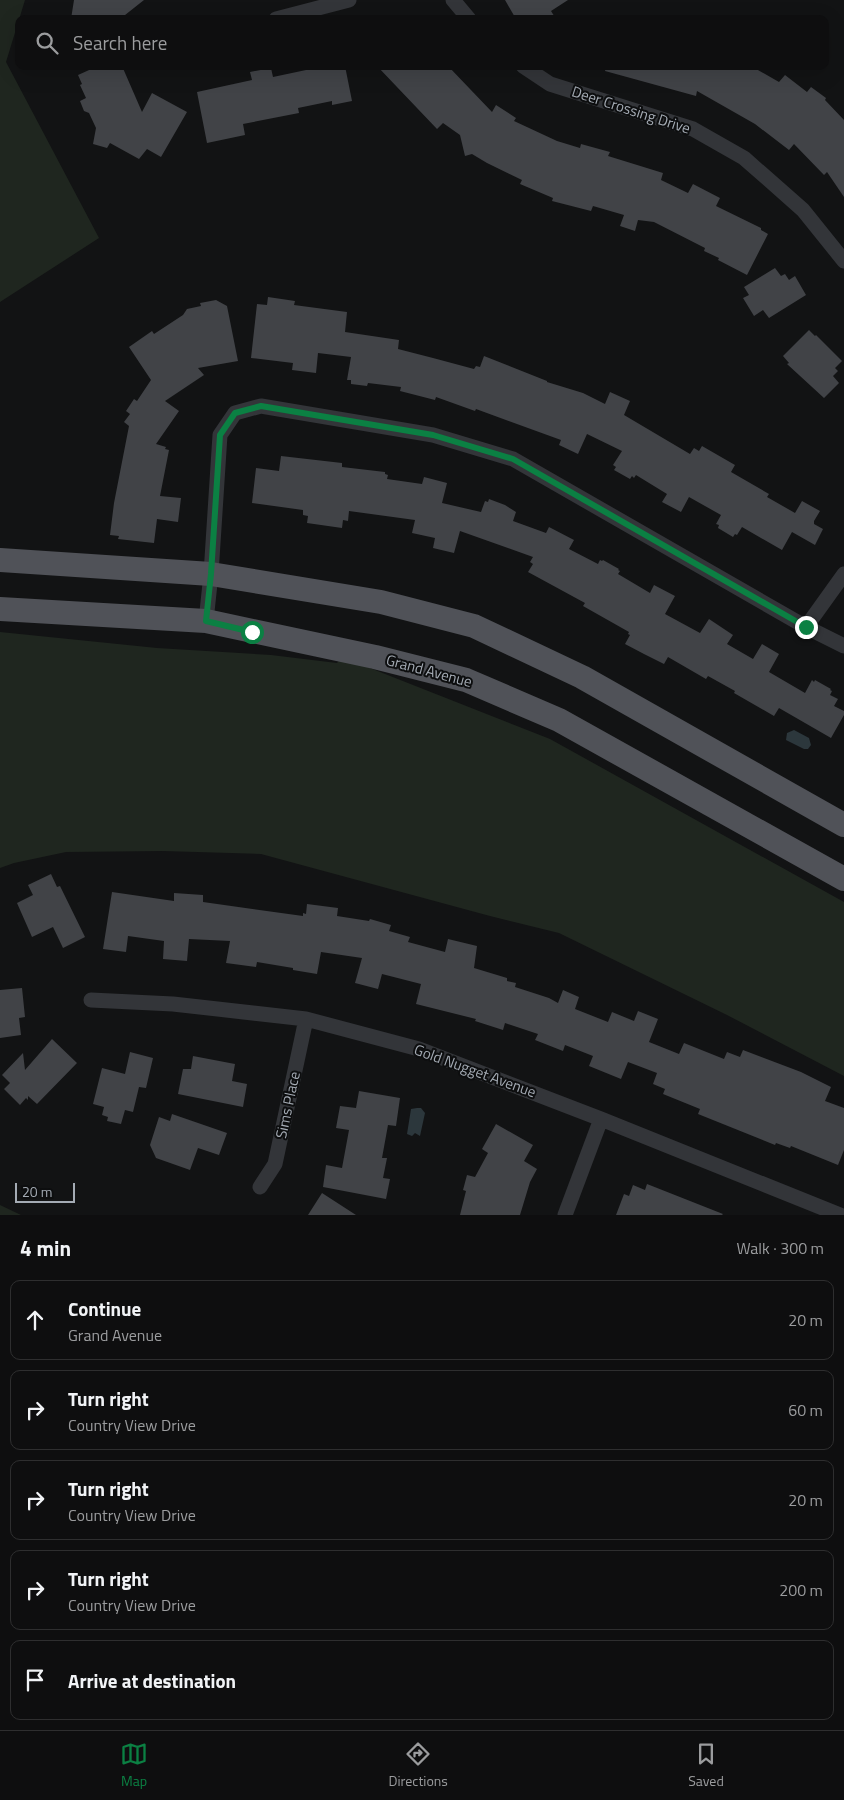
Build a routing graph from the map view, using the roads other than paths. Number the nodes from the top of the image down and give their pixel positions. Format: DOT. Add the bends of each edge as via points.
graph roads {
  1 [pos="349,0"];
  2 [pos="453,0"];
  3 [pos="291,15"];
  4 [pos="466,15"];
  5 [pos="529,70"];
  6 [pos="844,261"];
  7 [pos="0,560"];
  8 [pos="211,574"];
  9 [pos="844,574"];
  10 [pos="0,609"];
  11 [pos="206,621"];
  12 [pos="806,627"];
  13 [pos="844,646"];
  14 [pos="844,825"];
  15 [pos="844,879"];
  16 [pos="91,1000"];
  17 [pos="306,1019"];
  18 [pos="601,1119"];
  19 [pos="260,1187"];
  20 [pos="564,1215"];
  21 [pos="840,1215"];
  1 -- 3 [label="street"];
  2 -- 4 [label="street"];
  5 -- 6 [label="street, Deer Crossing Drive" via="550,84 693,129 744,158 803,210"];
  7 -- 8 [label="main road"];
  8 -- 11 [label="street"];
  8 -- 12 [label="street" via="220,435 235,413 261,406 433,435 513,459"];
  8 -- 14 [label="main road" via="381,602 474,626 582,677"];
  9 -- 12 [label="street"];
  10 -- 11 [label="main road, Grand Avenue"];
  11 -- 15 [label="main road, Grand Avenue" via="376,657 466,680 559,720"];
  12 -- 13 [label="street"];
  16 -- 17 [label="street, Gold Nugget Avenue" via="173,1004"];
  17 -- 18 [label="street, Gold Nugget Avenue" via="419,1049"];
  17 -- 19 [label="street, Sims Place" via="275,1164"];
  18 -- 20 [label="street"];
  18 -- 21 [label="street, Gold Nugget Avenue"];
}
